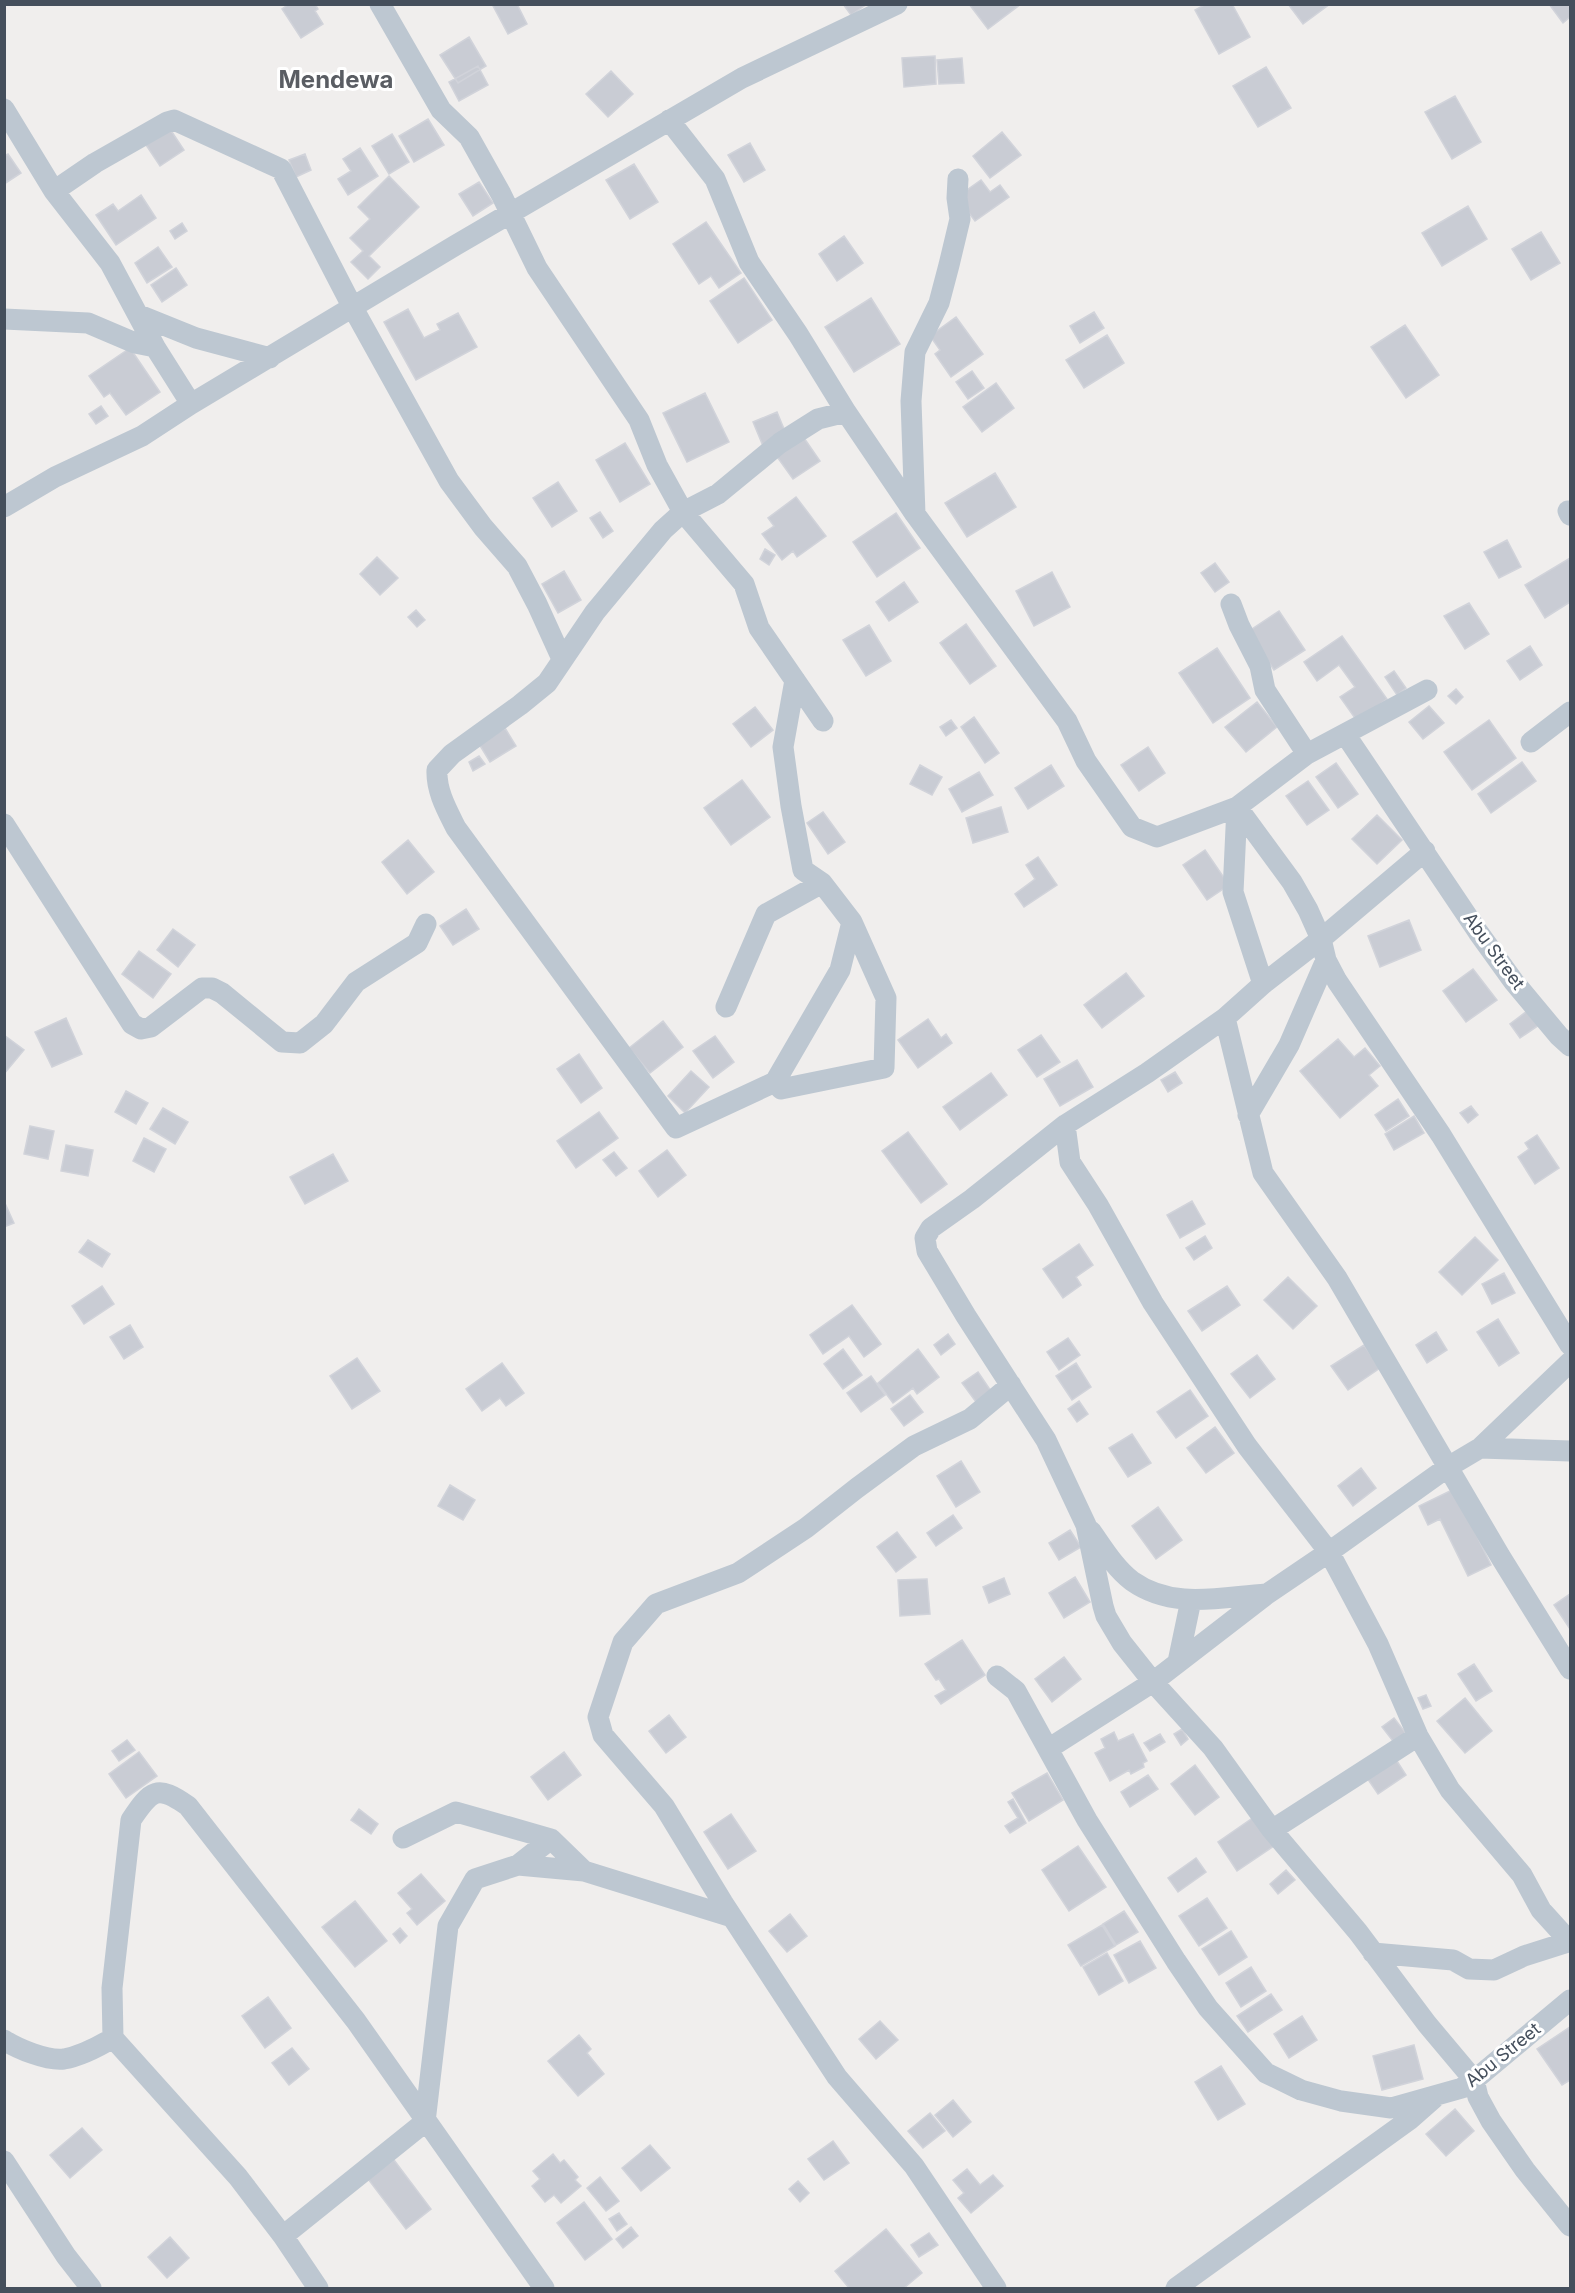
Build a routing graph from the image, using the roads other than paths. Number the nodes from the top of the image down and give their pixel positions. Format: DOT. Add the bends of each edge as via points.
graph roads {
  1 [pos="380,4"];
  2 [pos="897,4"];
  3 [pos="4,109"];
  4 [pos="669,120"];
  5 [pos="958,179"];
  6 [pos="54,191"];
  7 [pos="510,215"];
  8 [pos="353,308"];
  9 [pos="139,315"];
  10 [pos="4,319"];
  11 [pos="155,347"];
  12 [pos="270,357"];
  13 [pos="191,404"];
  14 [pos="846,412"];
  15 [pos="4,507"];
  16 [pos="683,512"];
  17 [pos="915,514"];
  18 [pos="1231,604"];
  19 [pos="562,659"];
  20 [pos="795,680"];
  21 [pos="1427,690"];
  22 [pos="1570,712"];
  23 [pos="824,721"];
  24 [pos="1345,734"];
  25 [pos="1531,742"];
  26 [pos="1307,754"];
  27 [pos="1238,807"];
  28 [pos="4,824"];
  29 [pos="1425,850"];
  30 [pos="822,883"];
  31 [pos="852,922"];
  32 [pos="426,924"];
  33 [pos="1321,939"];
  34 [pos="1326,960"];
  35 [pos="1263,984"];
  36 [pos="726,1007"];
  37 [pos="1225,1018"];
  38 [pos="1570,1046"];
  39 [pos="776,1082"];
  40 [pos="1248,1114"];
  41 [pos="1065,1125"];
  42 [pos="1570,1346"];
  43 [pos="1570,1362"];
  44 [pos="1011,1385"];
  45 [pos="1480,1448"];
  46 [pos="1570,1451"];
  47 [pos="1448,1467"];
  48 [pos="1086,1525"];
  49 [pos="1329,1552"];
  50 [pos="1267,1594"];
  51 [pos="1191,1600"];
  52 [pos="1178,1662"];
  53 [pos="1570,1669"];
  54 [pos="997,1676"];
  55 [pos="1153,1682"];
  56 [pos="1418,1736"];
  57 [pos="1048,1749"];
  58 [pos="1272,1830"];
  59 [pos="403,1838"];
  60 [pos="551,1839"];
  61 [pos="518,1865"];
  62 [pos="584,1871"];
  63 [pos="732,1917"];
  64 [pos="1569,1942"];
  65 [pos="1374,1953"];
  66 [pos="1570,2000"];
  67 [pos="113,2038"];
  68 [pos="4,2040"];
  69 [pos="1474,2080"];
  70 [pos="1439,2093"];
  71 [pos="425,2122"];
  72 [pos="4,2161"];
  73 [pos="1570,2226"];
  74 [pos="283,2236"];
  75 [pos="91,2289"];
  76 [pos="318,2289"];
  77 [pos="544,2289"];
  78 [pos="996,2289"];
  79 [pos="1176,2289"];
  1 -- 7 [label="street" via="441,110 470,137"];
  2 -- 4 [label="street" via="742,78"];
  3 -- 6 [label="street"];
  4 -- 7 [label="street"];
  4 -- 14 [label="street" via="715,179 749,262"];
  5 -- 17 [label="street" via="960,219 949,265 939,303 915,352 911,401"];
  6 -- 8 [label="street" via="95,163 174,120 281,169"];
  6 -- 9 [label="street" via="110,263"];
  7 -- 8 [label="street"];
  7 -- 16 [label="street" via="537,268 639,420 657,465"];
  8 -- 12 [label="street"];
  8 -- 19 [label="street" via="449,481 517,566"];
  9 -- 11 [label="street"];
  9 -- 12 [label="street" via="196,338"];
  10 -- 11 [label="street" via="88,323"];
  11 -- 13 [label="street"];
  12 -- 13 [label="street"];
  13 -- 15 [label="street" via="142,436 55,477"];
  14 -- 16 [label="street" via="808,425 718,494"];
  14 -- 17 [label="street"];
  16 -- 19 [label="street" via="663,530 595,612"];
  16 -- 20 [label="street" via="744,584 759,628"];
  17 -- 27 [label="street" via="1067,721 1086,761 1132,827 1157,837"];
  18 -- 26 [label="street" via="1260,666 1265,690"];
  19 -- 39 [label="street" via="547,683 452,754 437,770 436,781 456,828 676,1128"];
  20 -- 23 [label="street"];
  20 -- 30 [label="street" via="783,747 802,870"];
  21 -- 24 [label="street"];
  22 -- 25 [label="street"];
  24 -- 26 [label="street"];
  24 -- 29 [label="street, Abu Street"];
  26 -- 27 [label="street"];
  27 -- 33 [label="street" via="1292,882"];
  27 -- 35 [label="street" via="1233,892"];
  28 -- 32 [label="street" via="132,1024 141,1029 152,1027 202,988 212,988 282,1042 300,1043 324,1024 356,982 417,943"];
  29 -- 33 [label="street"];
  29 -- 38 [label="street, Abu Street" via="1514,982"];
  30 -- 31 [label="street"];
  30 -- 36 [label="street" via="766,914"];
  31 -- 39 [label="street" via="840,970"];
  31 -- 39 [label="street" via="886,998 884,1068 781,1089"];
  33 -- 34 [label="street"];
  33 -- 35 [label="street"];
  34 -- 40 [label="street" via="1289,1045"];
  34 -- 42 [label="street" via="1447,1145"];
  35 -- 37 [label="street"];
  37 -- 40 [label="street"];
  37 -- 41 [label="street"];
  40 -- 47 [label="street" via="1263,1173 1337,1278"];
  41 -- 44 [label="street" via="931,1228 925,1238 927,1251"];
  41 -- 49 [label="street" via="1070,1162 1153,1303 1247,1446"];
  43 -- 45 [label="street"];
  44 -- 48 [label="street" via="1046,1440"];
  44 -- 63 [label="street" via="970,1419 914,1446 806,1528 738,1573 657,1604 622,1642 598,1717 603,1735 664,1806"];
  45 -- 46 [label="street"];
  45 -- 47 [label="street"];
  47 -- 49 [label="street"];
  47 -- 53 [label="street"];
  48 -- 51 [label="street" via="1131,1580 1156,1594"];
  48 -- 55 [label="street" via="1106,1616"];
  49 -- 50 [label="street"];
  49 -- 56 [label="street" via="1378,1644"];
  50 -- 51 [label="street"];
  50 -- 52 [label="street"];
  51 -- 52 [label="street"];
  52 -- 55 [label="street"];
  54 -- 57 [label="street, Abu Street" via="1016,1691"];
  55 -- 57 [label="street"];
  55 -- 58 [label="street" via="1213,1749"];
  56 -- 58 [label="street"];
  56 -- 64 [label="street" via="1450,1790 1522,1875 1541,1910"];
  57 -- 70 [label="street, Abu Street" via="1087,1820 1176,1961 1208,2007 1266,2073 1302,2090 1341,2101 1391,2108"];
  58 -- 65 [label="street"];
  59 -- 60 [label="street" via="456,1812"];
  60 -- 61 [label="street"];
  60 -- 62 [label="street"];
  61 -- 62 [label="street"];
  61 -- 71 [label="street" via="475,1879 448,1926"];
  62 -- 63 [label="street"];
  63 -- 78 [label="street" via="837,2077 914,2166"];
  64 -- 65 [label="street" via="1494,1970 1469,1969 1453,1960"];
  65 -- 69 [label="street"];
  66 -- 69 [label="street, Abu Street"];
  67 -- 68 [label="street" via="92,2050 62,2059 21,2050"];
  67 -- 71 [label="street" via="112,1988 131,1820 143,1802 157,1793 170,1793 188,1806 349,2012"];
  67 -- 74 [label="street" via="238,2177"];
  69 -- 70 [label="street, Abu Street" via="1462,2088"];
  69 -- 73 [label="street" via="1491,2121"];
  70 -- 79 [label="street" via="1409,2120"];
  71 -- 74 [label="street"];
  71 -- 77 [label="street"];
  72 -- 75 [label="street"];
  74 -- 76 [label="street"];
}
